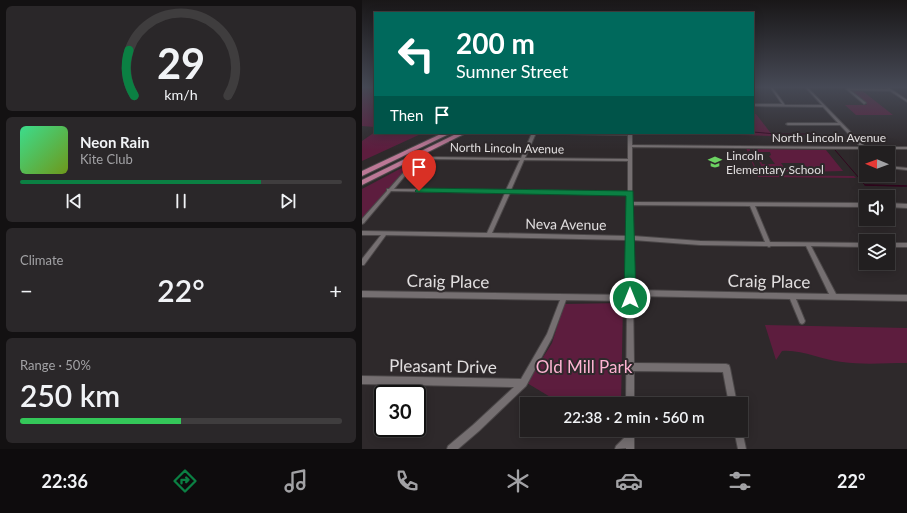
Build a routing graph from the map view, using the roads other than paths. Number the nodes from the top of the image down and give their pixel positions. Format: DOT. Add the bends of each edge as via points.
graph roads {
  1 [pos="826,108"];
  2 [pos="788,124"];
  3 [pos="842,124"];
  4 [pos="446,134"];
  5 [pos="461,134"];
  6 [pos="534,134"];
  7 [pos="630,134"];
  8 [pos="630,146"];
  9 [pos="862,146"];
  10 [pos="859,147"];
  11 [pos="895,148"];
  12 [pos="907,148"];
  13 [pos="523,159"];
  14 [pos="630,160"];
  15 [pos="895,168"];
  16 [pos="907,169"];
  17 [pos="362,174"];
  18 [pos="362,183"];
  19 [pos="389,190"];
  20 [pos="509,192"];
  21 [pos="630,193"];
  22 [pos="630,203"];
  23 [pos="752,204"];
  24 [pos="859,205"];
  25 [pos="895,206"];
  26 [pos="907,206"];
  27 [pos="362,222"];
  28 [pos="362,233"];
  29 [pos="385,233"];
  30 [pos="489,234"];
  31 [pos="630,237"];
  32 [pos="770,245"];
  33 [pos="808,245"];
  34 [pos="859,245"];
  35 [pos="895,245"];
  36 [pos="907,245"];
  37 [pos="362,263"];
  38 [pos="362,294"];
  39 [pos="630,295"];
  40 [pos="792,296"];
  41 [pos="564,297"];
  42 [pos="834,297"];
  43 [pos="907,298"];
  44 [pos="802,321"];
  45 [pos="630,368"];
  46 [pos="362,380"];
  47 [pos="523,383"];
  48 [pos="630,397"];
  49 [pos="732,397"];
  50 [pos="628,437"];
  51 [pos="630,437"];
  52 [pos="739,437"];
  53 [pos="451,449"];
  54 [pos="619,449"];
  55 [pos="630,449"];
  56 [pos="742,449"];
  1 -- 3 [label="street"];
  2 -- 3 [label="street"];
  3 -- 9 [label="street"];
  4 -- 17 [label="highway"];
  5 -- 18 [label="highway"];
  6 -- 13 [label="street"];
  7 -- 8 [label="street"];
  8 -- 10 [label="street, North Lincoln Avenue"];
  8 -- 14 [label="street"];
  11 -- 12 [label="street, North Lincoln Avenue"];
  13 -- 14 [label="street, North Lincoln Avenue"];
  13 -- 19 [label="street, North Lincoln Avenue" via="431,158 417,161"];
  13 -- 20 [label="street"];
  14 -- 21 [label="street"];
  15 -- 16 [label="street"];
  19 -- 20 [label="street"];
  19 -- 27 [label="street"];
  20 -- 21 [label="street"];
  20 -- 30 [label="street"];
  21 -- 22 [label="street"];
  22 -- 23 [label="street"];
  22 -- 31 [label="street"];
  23 -- 24 [label="street"];
  23 -- 32 [label="street"];
  25 -- 26 [label="street"];
  28 -- 29 [label="street, Neva Avenue"];
  29 -- 30 [label="street, Neva Avenue"];
  29 -- 37 [label="street"];
  30 -- 31 [label="street, Neva Avenue"];
  31 -- 32 [label="street, Neva Avenue"];
  31 -- 39 [label="street"];
  32 -- 33 [label="street, Neva Avenue"];
  33 -- 34 [label="street, Neva Avenue"];
  33 -- 42 [label="street"];
  35 -- 36 [label="street"];
  38 -- 41 [label="street, Craig Place"];
  39 -- 40 [label="street, Craig Place"];
  39 -- 41 [label="street, Craig Place"];
  39 -- 45 [label="street"];
  40 -- 42 [label="street, Craig Place"];
  40 -- 44 [label="street"];
  41 -- 47 [label="street" via="548,341"];
  42 -- 43 [label="street, Craig Place"];
  45 -- 48 [label="street"];
  45 -- 49 [label="street" via="726,368"];
  46 -- 47 [label="street, Pleasant Drive"];
  47 -- 53 [label="street"];
  50 -- 54 [label="street"];
  51 -- 55 [label="street"];
  52 -- 56 [label="street"];
}
